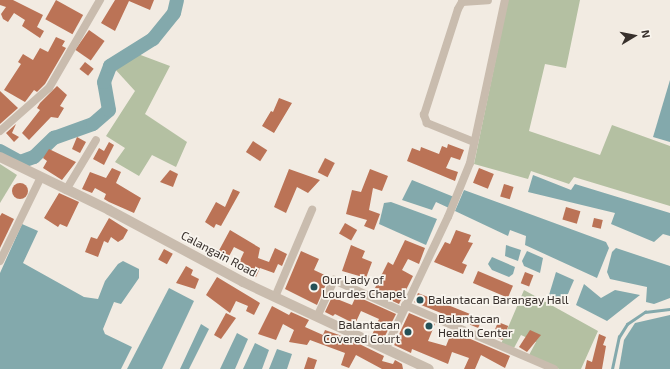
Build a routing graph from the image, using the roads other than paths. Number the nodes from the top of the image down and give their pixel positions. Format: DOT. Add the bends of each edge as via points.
graph roads {
  1 [pos="100,0"];
  2 [pos="488,0"];
  3 [pos="505,0"];
  4 [pos="1,129"];
  5 [pos="96,140"];
  6 [pos="474,142"];
  7 [pos="0,157"];
  8 [pos="40,179"];
  9 [pos="66,190"];
  10 [pos="312,210"];
  11 [pos="0,261"];
  12 [pos="275,297"];
  13 [pos="404,308"];
  14 [pos="317,317"];
  15 [pos="386,348"];
  16 [pos="416,366"];
  17 [pos="429,369"];
  18 [pos="554,369"];
  1 -- 4 [label="street" via="49,88"];
  2 -- 6 [label="street" via="462,2 458,9 424,115 427,123"];
  3 -- 6 [label="street"];
  5 -- 9 [label="street"];
  6 -- 13 [label="street" via="448,217"];
  7 -- 8 [label="street, Calangain Road"];
  8 -- 9 [label="street, Calangain Road"];
  8 -- 11 [label="street"];
  9 -- 12 [label="street, Calangain Road"];
  10 -- 12 [label="street"];
  12 -- 14 [label="street, Calangain Road"];
  13 -- 14 [label="street" via="334,280"];
  13 -- 15 [label="street"];
  13 -- 18 [label="street"];
  14 -- 15 [label="street, Calangain Road"];
  15 -- 16 [label="street, Calangain Road"];
  16 -- 17 [label="street, Calangain Road"];
}
